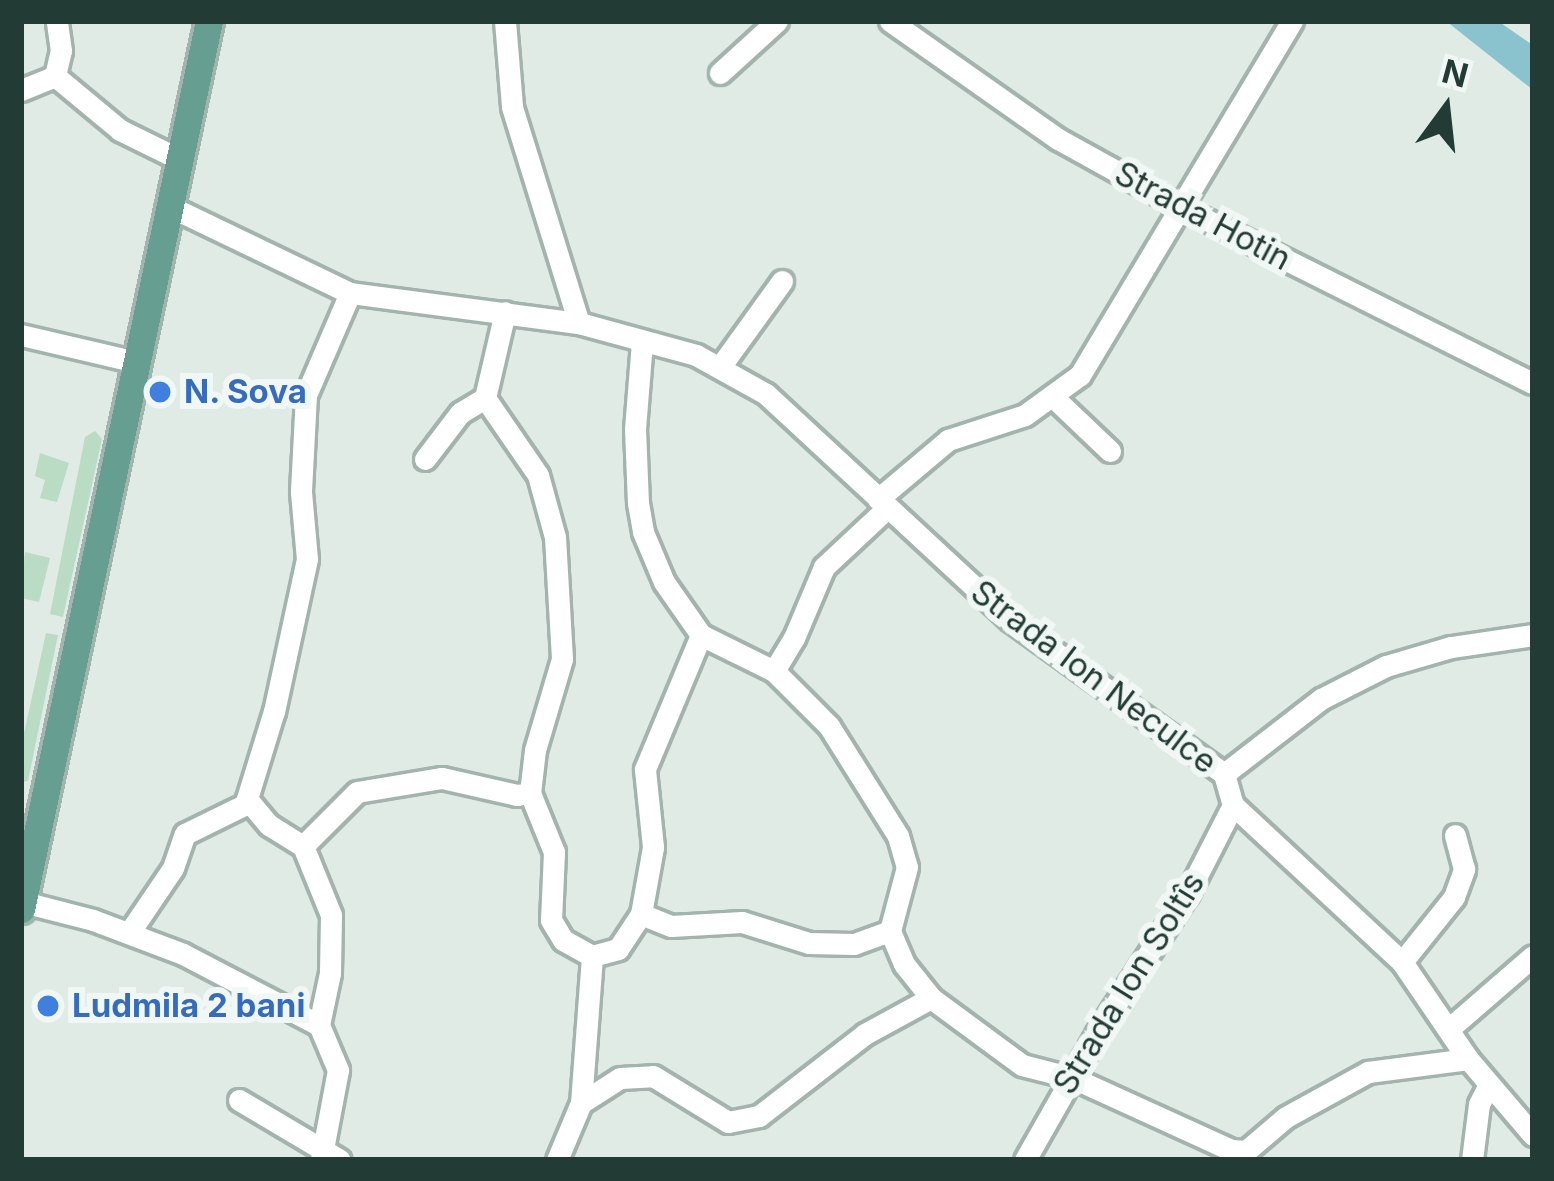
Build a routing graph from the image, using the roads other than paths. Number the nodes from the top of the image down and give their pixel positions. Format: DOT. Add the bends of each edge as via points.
graph roads {
  1 [pos="57,21"];
  2 [pos="209,21"];
  3 [pos="505,21"];
  4 [pos="776,21"];
  5 [pos="890,21"];
  6 [pos="1292,21"];
  7 [pos="720,73"];
  8 [pos="55,76"];
  9 [pos="21,91"];
  10 [pos="177,158"];
  11 [pos="169,206"];
  12 [pos="1183,208"];
  13 [pos="782,281"];
  14 [pos="350,293"];
  15 [pos="505,312"];
  16 [pos="579,323"];
  17 [pos="21,335"];
  18 [pos="642,342"];
  19 [pos="136,362"];
  20 [pos="720,367"];
  21 [pos="1533,383"];
  22 [pos="1052,396"];
  23 [pos="485,398"];
  24 [pos="1110,451"];
  25 [pos="425,459"];
  26 [pos="883,504"];
  27 [pos="701,635"];
  28 [pos="1533,635"];
  29 [pos="774,671"];
  30 [pos="1224,774"];
  31 [pos="530,793"];
  32 [pos="33,795"];
  33 [pos="248,803"];
  34 [pos="1233,805"];
  35 [pos="1455,835"];
  36 [pos="303,846"];
  37 [pos="22,906"];
  38 [pos="641,914"];
  39 [pos="890,931"];
  40 [pos="129,933"];
  41 [pos="592,956"];
  42 [pos="1533,956"];
  43 [pos="1402,962"];
  44 [pos="931,998"];
  45 [pos="320,1025"];
  46 [pos="1451,1027"];
  47 [pos="1468,1059"];
  48 [pos="1073,1078"];
  49 [pos="1489,1084"];
  50 [pos="239,1100"];
  51 [pos="581,1103"];
  52 [pos="1533,1135"];
  53 [pos="1248,1156"];
  54 [pos="328,1157"];
  55 [pos="557,1160"];
  56 [pos="1025,1160"];
  57 [pos="1472,1160"];
  1 -- 8 [label="street"];
  2 -- 10 [label="main road"];
  3 -- 16 [label="street" via="512,107"];
  4 -- 7 [label="street"];
  5 -- 12 [label="street, Strada Hotin" via="1058,139"];
  6 -- 12 [label="street"];
  8 -- 9 [label="street"];
  8 -- 10 [label="street" via="120,130"];
  10 -- 11 [label="main road"];
  11 -- 14 [label="street, Strada Ion Neculce"];
  11 -- 19 [label="main road"];
  12 -- 21 [label="street, Strada Hotin"];
  12 -- 22 [label="street" via="1081,376"];
  13 -- 20 [label="street"];
  14 -- 15 [label="street, Strada Ion Neculce"];
  14 -- 33 [label="street" via="305,395 307,559"];
  15 -- 16 [label="street, Strada Ion Neculce"];
  15 -- 23 [label="street"];
  16 -- 18 [label="street, Strada Ion Neculce"];
  17 -- 19 [label="street"];
  18 -- 20 [label="street, Strada Ion Neculce"];
  18 -- 27 [label="street" via="635,429 643,532 664,582"];
  19 -- 32 [label="main road"];
  20 -- 26 [label="street, Strada Ion Neculce" via="766,394"];
  22 -- 24 [label="street"];
  22 -- 26 [label="street" via="1025,415 948,440"];
  23 -- 25 [label="street" via="460,413"];
  23 -- 31 [label="street" via="538,475 560,570 562,659"];
  26 -- 29 [label="street" via="824,567"];
  26 -- 30 [label="street, Strada Ion Neculce" via="1010,620"];
  27 -- 29 [label="street"];
  27 -- 38 [label="street" via="645,770 653,848"];
  28 -- 30 [label="street" via="1386,666 1322,699"];
  29 -- 39 [label="street" via="829,726 898,836 908,867"];
  30 -- 34 [label="street, Strada Ion Neculce"];
  31 -- 36 [label="street" via="442,778 356,792"];
  31 -- 41 [label="street" via="554,852 551,920 563,940"];
  32 -- 37 [label="main road"];
  33 -- 36 [label="street"];
  33 -- 40 [label="street" via="185,834 173,868"];
  34 -- 43 [label="street, Strada Ion Neculce"];
  34 -- 48 [label="street, Strada Ion Soltîs"];
  35 -- 43 [label="street" via="1464,869 1454,897"];
  36 -- 45 [label="street" via="331,915"];
  37 -- 40 [label="street"];
  38 -- 39 [label="street" via="670,926 742,922 809,943 854,944"];
  38 -- 41 [label="street" via="618,950"];
  39 -- 44 [label="street"];
  40 -- 45 [label="street"];
  41 -- 51 [label="street"];
  42 -- 46 [label="street"];
  43 -- 46 [label="street, Strada Ion Neculce"];
  44 -- 48 [label="street" via="1022,1065"];
  44 -- 51 [label="street" via="865,1034 759,1116 728,1122 653,1076 620,1078"];
  45 -- 54 [label="street" via="338,1070"];
  46 -- 47 [label="street, Strada Ion Neculce"];
  47 -- 49 [label="street, Strada Ion Neculce"];
  47 -- 53 [label="street" via="1368,1072 1286,1117"];
  48 -- 53 [label="street"];
  48 -- 56 [label="street, Strada Ion Soltîs"];
  49 -- 52 [label="street, Strada Ion Neculce"];
  49 -- 57 [label="street" via="1478,1104"];
  50 -- 54 [label="street"];
  51 -- 55 [label="street"];
}
